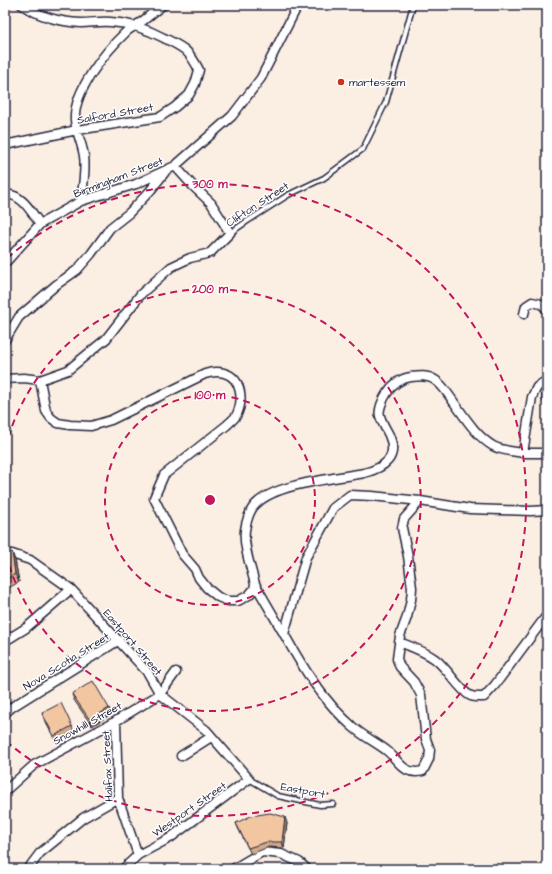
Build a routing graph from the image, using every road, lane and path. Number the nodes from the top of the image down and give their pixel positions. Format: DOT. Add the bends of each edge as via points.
graph roads {
  1 [pos="22,5"];
  2 [pos="163,5"];
  3 [pos="298,5"];
  4 [pos="413,5"];
  5 [pos="135,25"];
  6 [pos="77,130"];
  7 [pos="5,145"];
  8 [pos="175,166"];
  9 [pos="166,170"];
  10 [pos="5,195"];
  11 [pos="81,201"];
  12 [pos="40,224"];
  13 [pos="230,234"];
  14 [pos="5,263"];
  15 [pos="547,309"];
  16 [pos="524,314"];
  17 [pos="5,340"];
  18 [pos="5,379"];
  19 [pos="40,380"];
  20 [pos="547,380"];
  21 [pos="547,394"];
  22 [pos="547,398"];
  23 [pos="523,453"];
  24 [pos="547,453"];
  25 [pos="420,501"];
  26 [pos="547,510"];
  27 [pos="5,555"];
  28 [pos="255,584"];
  29 [pos="71,589"];
  30 [pos="547,615"];
  31 [pos="284,634"];
  32 [pos="119,640"];
  33 [pos="5,641"];
  34 [pos="399,642"];
  35 [pos="176,672"];
  36 [pos="160,694"];
  37 [pos="5,713"];
  38 [pos="116,721"];
  39 [pos="211,737"];
  40 [pos="180,756"];
  41 [pos="249,780"];
  42 [pos="5,791"];
  43 [pos="118,798"];
  44 [pos="333,804"];
  45 [pos="138,855"];
  46 [pos="28,869"];
  47 [pos="122,869"];
  48 [pos="233,869"];
  49 [pos="306,869"];
  1 -- 5 [label="street, Salford Street" via="55,19 80,23 111,22"];
  2 -- 5 [label="street"];
  3 -- 8 [label="street, Birmingham Street" via="261,78 232,116"];
  4 -- 13 [label="lane, Clifton Street" via="386,102 363,149 324,178 288,195"];
  5 -- 6 [label="street" via="110,48 82,91 75,118"];
  5 -- 6 [label="street, Salford Street" via="182,47 193,57 199,70 189,95 160,117"];
  6 -- 7 [label="street, Salford Street"];
  6 -- 11 [label="street" via="84,156"];
  8 -- 9 [label="street, Birmingham Street"];
  8 -- 13 [label="street" via="211,203"];
  9 -- 11 [label="street, Birmingham Street" via="136,184"];
  9 -- 17 [label="street" via="129,213 110,228 77,270 19,318"];
  10 -- 12 [label="street" via="15,195"];
  11 -- 12 [label="street, Birmingham Street"];
  12 -- 14 [label="street, Birmingham Street"];
  13 -- 19 [label="street, Clifton Street" via="210,253 190,258 171,267 140,294 106,339 68,370"];
  15 -- 16 [label="street" via="532,302 526,306"];
  18 -- 19 [label="street, Clifton Street"];
  19 -- 28 [label="street" via="46,411 51,418 58,423 90,426 111,420 205,374 224,373 232,377 238,385 240,394 236,416 164,475 154,498 182,554 207,588 218,597 238,601 249,595"];
  20 -- 23 [label="street" via="537,387 532,397"];
  21 -- 22 [label="street"];
  23 -- 24 [label="street"];
  23 -- 28 [label="street" via="501,449 488,442 434,379 422,376 406,378 390,389 381,404 379,415 393,447 390,460 377,470 364,474 283,488 254,505 245,531"];
  25 -- 26 [label="street" via="470,509"];
  25 -- 31 [label="street" via="350,495 333,508 306,557"];
  25 -- 34 [label="street" via="404,518 402,528 412,588"];
  27 -- 29 [label="street, Eastport Street" via="12,554 30,560"];
  28 -- 31 [label="street"];
  29 -- 32 [label="street, Eastport Street"];
  29 -- 33 [label="street" via="26,628"];
  30 -- 34 [label="street" via="495,686 484,697 470,696 435,660 421,650"];
  31 -- 34 [label="street" via="302,666 330,705 353,728 387,751 406,770 415,773 423,771 430,758 430,750 426,739 421,695 414,682 400,667 397,658"];
  32 -- 36 [label="street, Eastport Street" via="148,673"];
  32 -- 37 [label="street, Nova Scotia Street"];
  35 -- 36 [label="street, Snowhill Street"];
  36 -- 38 [label="street, Snowhill Street"];
  36 -- 39 [label="street, Eastport Street" via="206,730"];
  38 -- 42 [label="street, Snowhill Street" via="34,765"];
  38 -- 43 [label="street, Halifax Street"];
  39 -- 40 [label="street"];
  39 -- 41 [label="street, Eastport Street"];
  41 -- 44 [label="lane, Eastport" via="278,796 320,805"];
  41 -- 45 [label="street, Westport Street" via="170,838"];
  43 -- 45 [label="street, Halifax Street"];
  43 -- 46 [label="street" via="83,818 40,853"];
  45 -- 47 [label="street, Westport Street"];
  48 -- 49 [label="street" via="262,852 281,854 299,862"];
}
